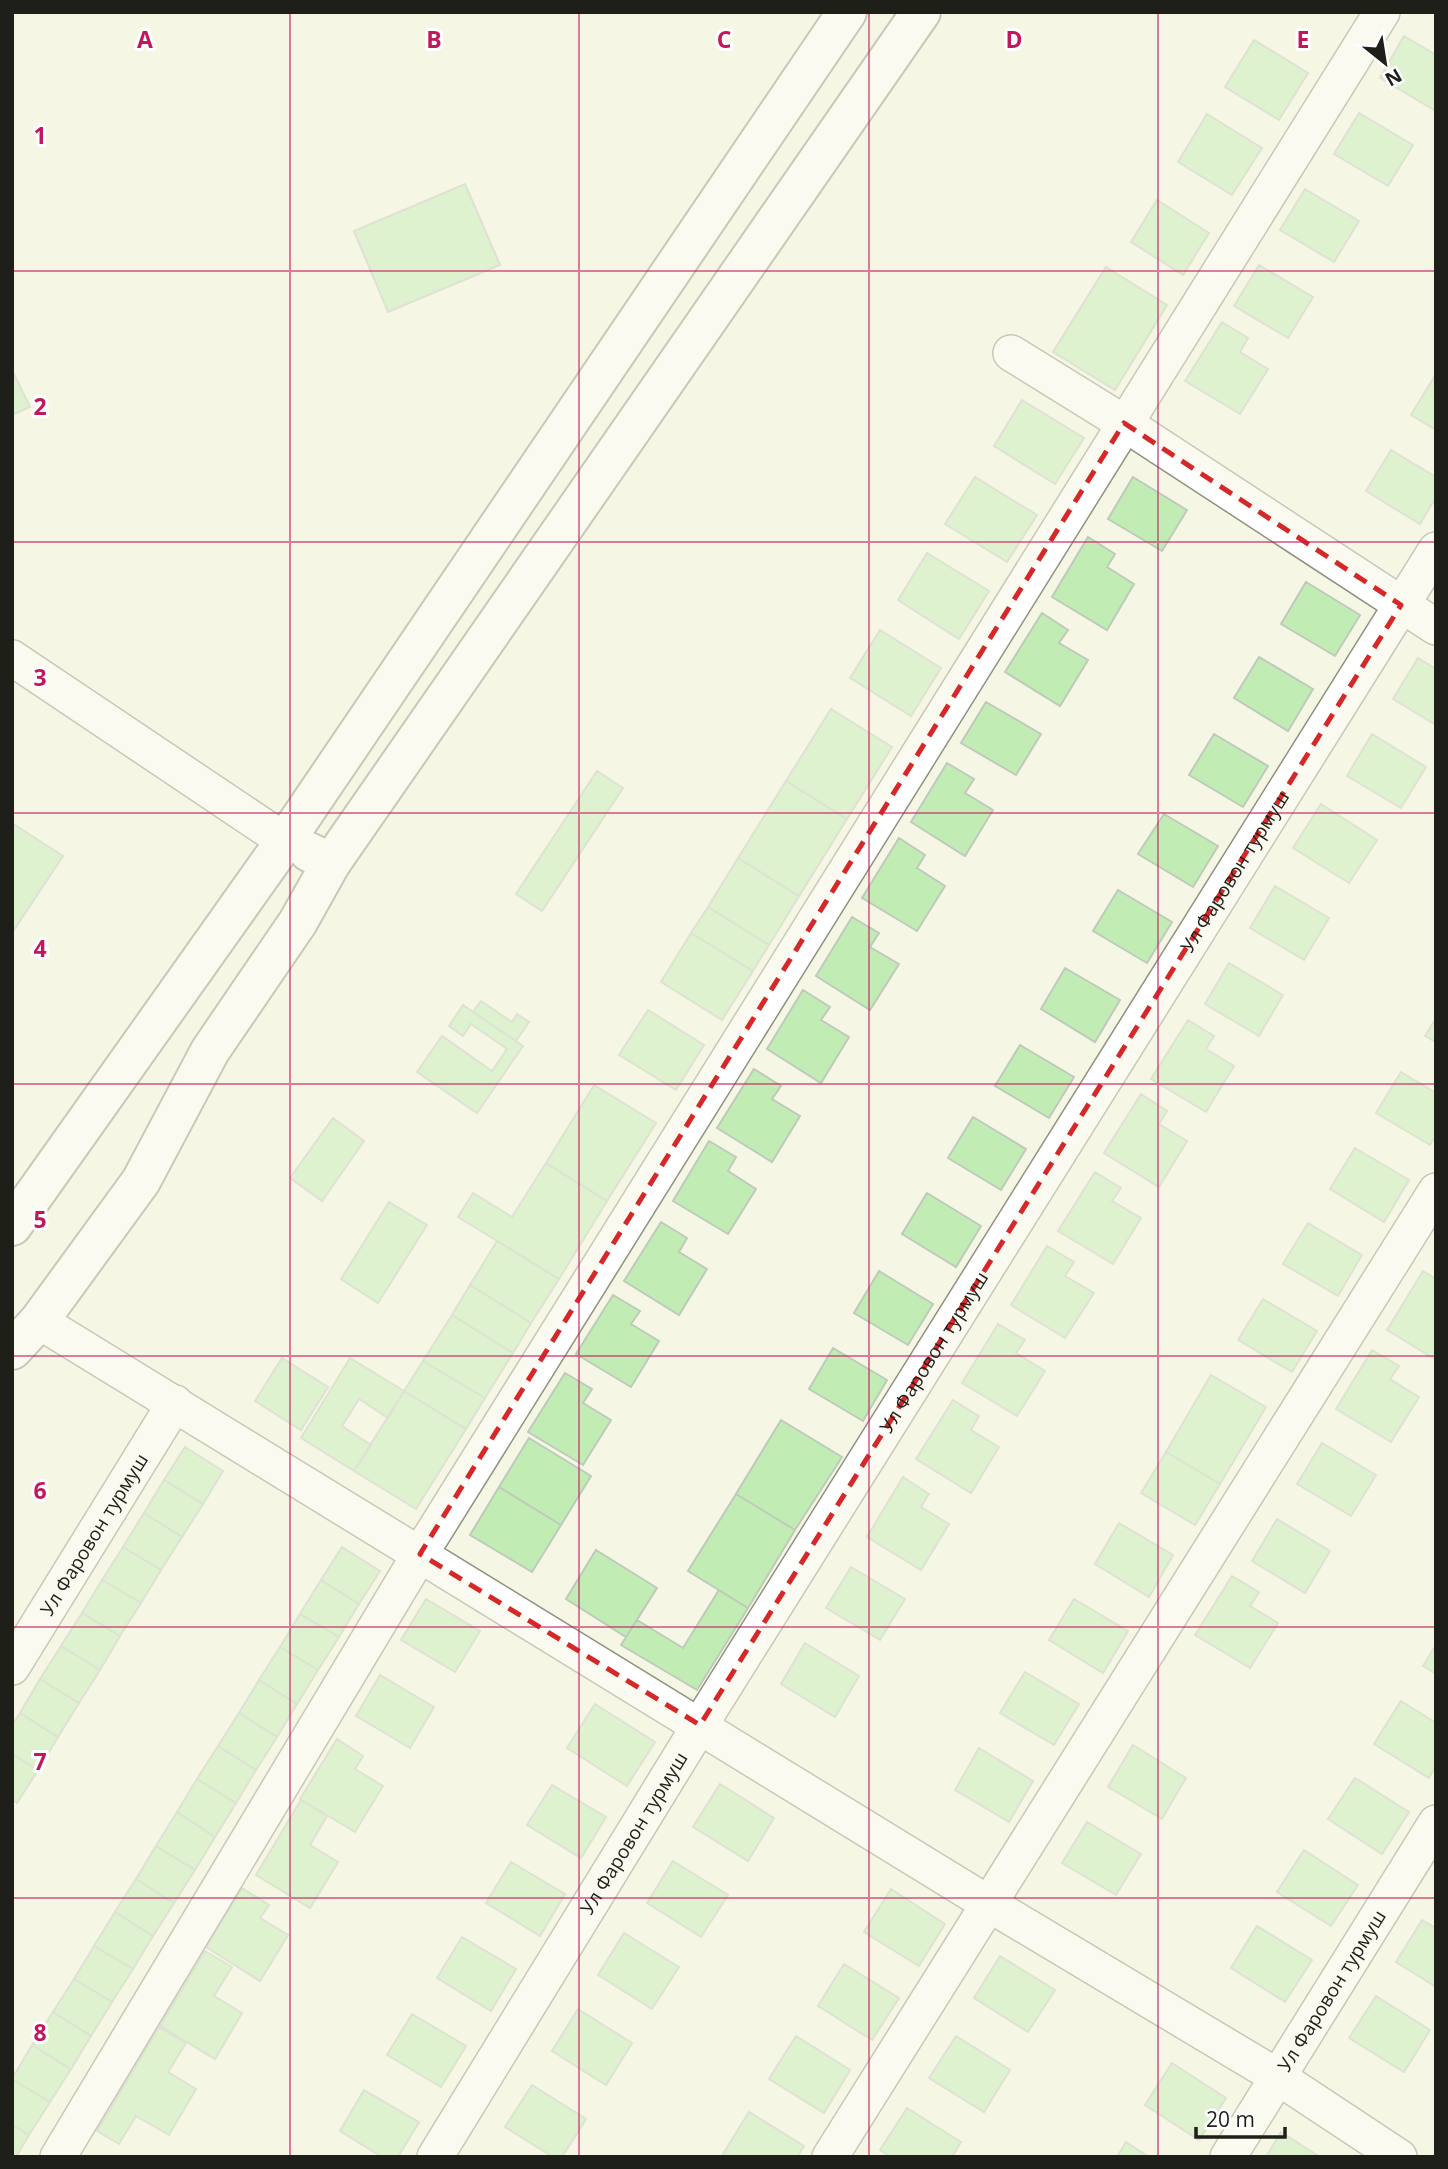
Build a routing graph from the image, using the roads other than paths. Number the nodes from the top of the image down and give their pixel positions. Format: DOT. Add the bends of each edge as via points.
graph roads {
  1 [pos="847,12"];
  2 [pos="921,12"];
  3 [pos="1382,12"];
  4 [pos="1011,353"];
  5 [pos="1124,423"];
  6 [pos="1436,550"];
  7 [pos="1401,605"];
  8 [pos="1436,627"];
  9 [pos="12,658"];
  10 [pos="285,841"];
  11 [pos="331,863"];
  12 [pos="1436,1191"];
  13 [pos="12,1226"];
  14 [pos="39,1321"];
  15 [pos="12,1350"];
  16 [pos="175,1403"];
  17 [pos="420,1554"];
  18 [pos="12,1667"];
  19 [pos="700,1725"];
  20 [pos="1436,1824"];
  21 [pos="989,1904"];
  22 [pos="1278,2077"];
  23 [pos="58,2157"];
  24 [pos="435,2157"];
  25 [pos="830,2157"];
  26 [pos="1228,2157"];
  27 [pos="1399,2157"];
  1 -- 10 [label="street"];
  2 -- 11 [label="street"];
  3 -- 5 [label="street"];
  4 -- 5 [label="street"];
  5 -- 7 [label="street"];
  5 -- 17 [label="street"];
  6 -- 7 [label="street, Ул Фаровон турмуш"];
  7 -- 8 [label="street"];
  7 -- 19 [label="street, Ул Фаровон турмуш"];
  9 -- 10 [label="street"];
  10 -- 11 [label="street"];
  10 -- 13 [label="street"];
  11 -- 14 [label="street" via="298,922 210,1051 141,1181"];
  12 -- 21 [label="street"];
  14 -- 15 [label="street"];
  14 -- 16 [label="street"];
  16 -- 17 [label="street"];
  16 -- 18 [label="street, Ул Фаровон турмуш"];
  17 -- 19 [label="street"];
  17 -- 23 [label="street"];
  19 -- 21 [label="street"];
  19 -- 24 [label="street, Ул Фаровон турмуш"];
  20 -- 22 [label="street, Ул Фаровон турмуш"];
  21 -- 22 [label="street"];
  21 -- 25 [label="street"];
  22 -- 26 [label="street, Ул Фаровон турмуш"];
  22 -- 27 [label="street"];
}
